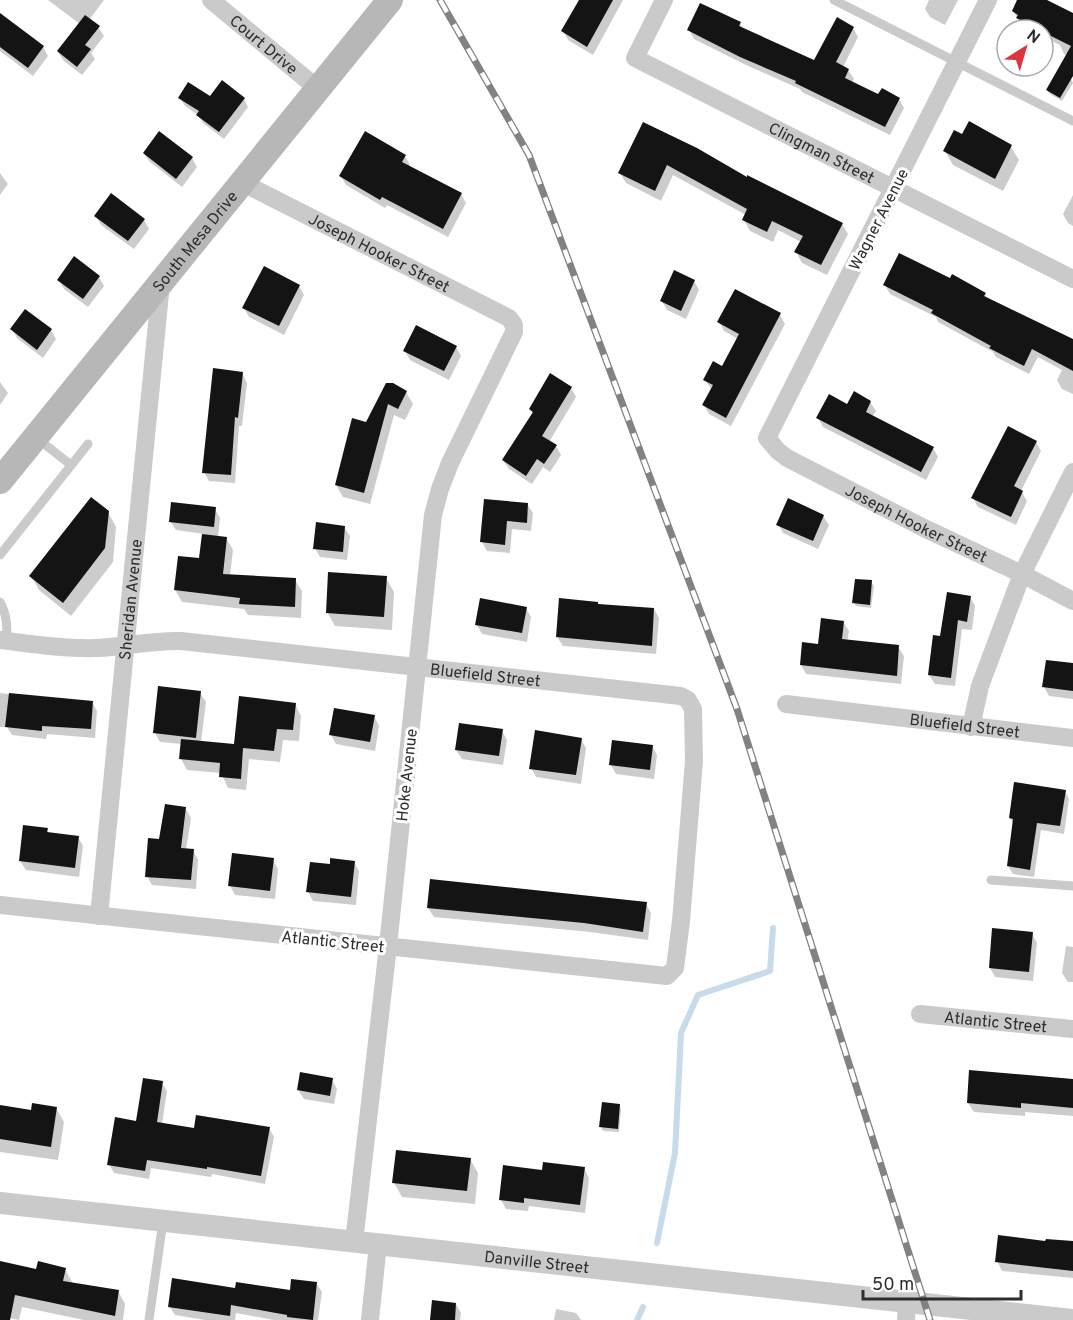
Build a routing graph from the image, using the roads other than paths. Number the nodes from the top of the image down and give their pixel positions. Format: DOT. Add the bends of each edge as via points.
graph roads {
  1 [pos="211,0"];
  2 [pos="390,0"];
  3 [pos="664,0"];
  4 [pos="834,0"];
  5 [pos="988,0"];
  6 [pos="957,62"];
  7 [pos="318,89"];
  8 [pos="1073,121"];
  9 [pos="243,183"];
  10 [pos="893,188"];
  11 [pos="1073,279"];
  12 [pos="161,283"];
  13 [pos="513,325"];
  14 [pos="36,437"];
  15 [pos="767,438"];
  16 [pos="88,444"];
  17 [pos="71,465"];
  18 [pos="1073,472"];
  19 [pos="0,482"];
  20 [pos="0,555"];
  21 [pos="1022,574"];
  22 [pos="1073,601"];
  23 [pos="0,602"];
  24 [pos="3,640"];
  25 [pos="126,645"];
  26 [pos="417,668"];
  27 [pos="786,704"];
  28 [pos="971,727"];
  29 [pos="1073,738"];
  30 [pos="991,880"];
  31 [pos="1073,886"];
  32 [pos="0,906"];
  33 [pos="99,916"];
  34 [pos="388,946"];
  35 [pos="667,976"];
  36 [pos="920,1014"];
  37 [pos="1073,1029"];
  38 [pos="0,1203"];
  39 [pos="163,1221"];
  40 [pos="354,1242"];
  41 [pos="378,1244"];
  42 [pos="906,1311"];
  43 [pos="149,1320"];
  44 [pos="370,1320"];
  45 [pos="1072,1320"];
  1 -- 7 [label="street, Court Drive"];
  2 -- 7 [label="main road, South Mesa Drive"];
  3 -- 10 [label="street, Clingman Street" via="635,58"];
  4 -- 6 [label="lane"];
  5 -- 6 [label="street, Wagner Avenue"];
  6 -- 8 [label="lane"];
  6 -- 10 [label="street, Wagner Avenue"];
  7 -- 9 [label="main road, South Mesa Drive"];
  9 -- 12 [label="main road, South Mesa Drive"];
  9 -- 13 [label="street, Joseph Hooker Street" via="508,318"];
  10 -- 11 [label="street, Clingman Street"];
  10 -- 15 [label="street, Wagner Avenue"];
  12 -- 14 [label="main road, South Mesa Drive"];
  12 -- 25 [label="street, Sheridan Avenue"];
  13 -- 26 [label="street, Hoke Avenue" via="513,338 440,489 430,536"];
  14 -- 17 [label="lane"];
  14 -- 19 [label="main road, South Mesa Drive"];
  15 -- 21 [label="street, Joseph Hooker Street" via="787,458 926,530"];
  16 -- 17 [label="lane"];
  17 -- 20 [label="lane"];
  18 -- 21 [label="street"];
  21 -- 22 [label="street, Joseph Hooker Street"];
  21 -- 28 [label="street" via="980,686"];
  23 -- 24 [label="lane" via="7,624"];
  24 -- 25 [label="street, Bluefield Street" via="74,648"];
  25 -- 26 [label="street, Bluefield Street" via="181,641"];
  25 -- 33 [label="street, Sheridan Avenue"];
  26 -- 34 [label="street, Hoke Avenue"];
  26 -- 35 [label="street, Bluefield Street" via="681,696 688,700 693,709 694,761 689,843 675,968"];
  27 -- 28 [label="street, Bluefield Street"];
  28 -- 29 [label="street, Bluefield Street"];
  30 -- 31 [label="lane"];
  32 -- 33 [label="street, Atlantic Street"];
  33 -- 34 [label="street, Atlantic Street"];
  34 -- 35 [label="street, Atlantic Street"];
  34 -- 40 [label="street, Hoke Avenue"];
  36 -- 37 [label="street, Atlantic Street"];
  38 -- 39 [label="street, Danville Street"];
  39 -- 40 [label="street, Danville Street"];
  39 -- 43 [label="lane"];
  40 -- 41 [label="street, Danville Street"];
  41 -- 42 [label="street, Danville Street"];
  41 -- 44 [label="street"];
  42 -- 45 [label="street, Danville Street"];
}
